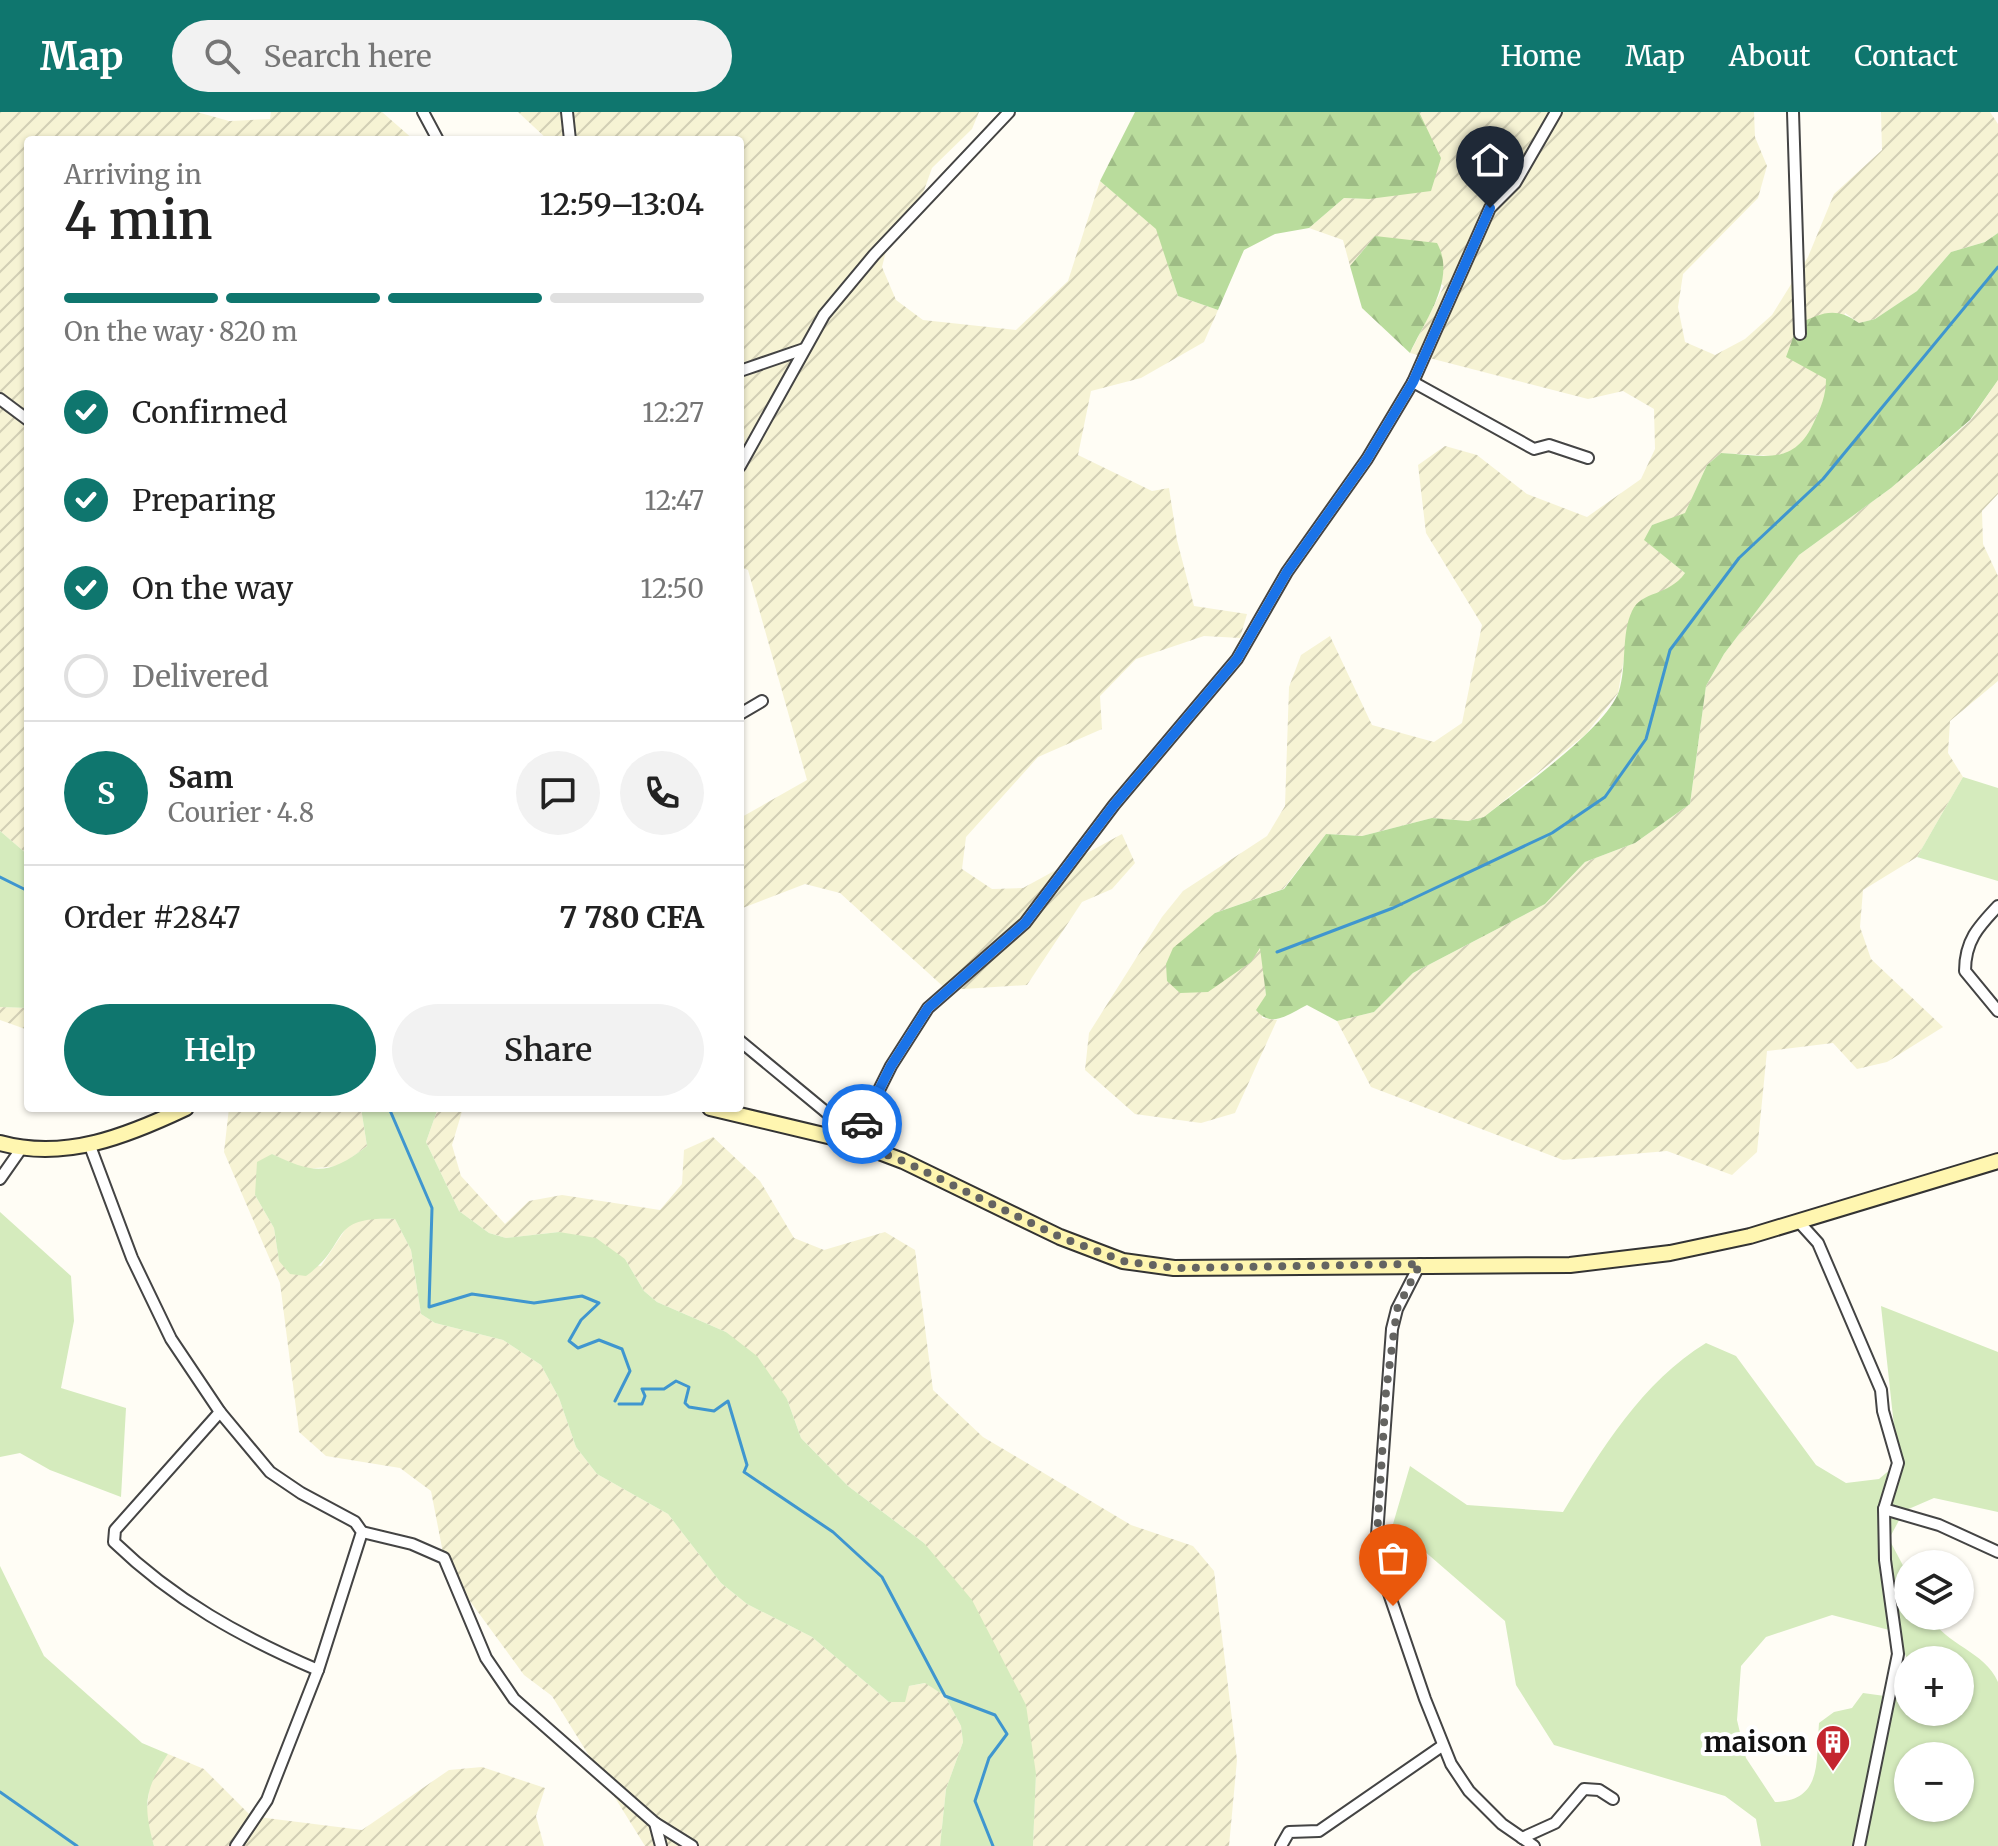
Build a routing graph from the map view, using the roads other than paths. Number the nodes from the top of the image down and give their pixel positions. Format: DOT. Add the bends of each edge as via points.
graph roads {
  1 [pos="425,112"];
  2 [pos="567,112"];
  3 [pos="1009,112"];
  4 [pos="1556,112"];
  5 [pos="1793,112"];
  6 [pos="436,136"];
  7 [pos="570,136"];
  8 [pos="1800,334"];
  9 [pos="804,349"];
  10 [pos="744,370"];
  11 [pos="1413,382"];
  12 [pos="0,399"];
  13 [pos="24,417"];
  14 [pos="1588,458"];
  15 [pos="744,459"];
  16 [pos="762,701"];
  17 [pos="744,712"];
  18 [pos="1998,906"];
  19 [pos="1998,1011"];
  20 [pos="744,1044"];
  21 [pos="176,1112"];
  22 [pos="727,1112"];
  23 [pos="853,1142"];
  24 [pos="0,1143"];
  25 [pos="90,1146"];
  26 [pos="21,1149"];
  27 [pos="1997,1164"];
  28 [pos="0,1179"];
  29 [pos="1799,1222"];
  30 [pos="1420,1264"];
  31 [pos="220,1412"];
  32 [pos="1884,1509"];
  33 [pos="362,1532"];
  34 [pos="1998,1552"];
  35 [pos="318,1670"];
  36 [pos="1442,1746"];
  37 [pos="1613,1799"];
  38 [pos="655,1823"];
  39 [pos="1522,1838"];
  40 [pos="236,1846"];
  41 [pos="661,1846"];
  42 [pos="692,1846"];
  43 [pos="1281,1846"];
  44 [pos="1534,1846"];
  45 [pos="1859,1846"];
  1 -- 6 [label="street"];
  2 -- 7 [label="street"];
  3 -- 9 [label="street" via="874,255 824,315"];
  4 -- 11 [label="street" via="1515,183 1490,208"];
  5 -- 8 [label="street"];
  9 -- 10 [label="street"];
  9 -- 15 [label="street"];
  11 -- 14 [label="street" via="1534,449 1549,445"];
  11 -- 23 [label="street" via="1367,459 1287,572 1237,659 1114,805 1025,923 928,1008"];
  12 -- 13 [label="street"];
  16 -- 17 [label="street"];
  18 -- 19 [label="street" via="1974,931 1965,951 1965,971"];
  20 -- 23 [label="street" via="832,1117"];
  21 -- 25 [label="street"];
  22 -- 23 [label="street"];
  23 -- 30 [label="street" via="1123,1261 1174,1268"];
  24 -- 26 [label="street"];
  25 -- 26 [label="street"];
  25 -- 31 [label="street" via="132,1258 171,1339"];
  26 -- 28 [label="street"];
  27 -- 29 [label="street"];
  29 -- 30 [label="street" via="1670,1253 1570,1265"];
  29 -- 32 [label="street" via="1818,1243 1881,1390 1898,1463"];
  30 -- 36 [label="street" via="1392,1329 1377,1535 1383,1576"];
  31 -- 33 [label="street" via="270,1472 355,1522"];
  31 -- 35 [label="street" via="115,1530 114,1542 191,1606 249,1640"];
  32 -- 34 [label="street" via="1939,1525"];
  32 -- 45 [label="street" via="1898,1654"];
  33 -- 35 [label="street"];
  33 -- 38 [label="street" via="444,1558 497,1679"];
  35 -- 40 [label="street" via="267,1800"];
  36 -- 39 [label="street" via="1469,1791"];
  36 -- 43 [label="street" via="1319,1831 1289,1832"];
  37 -- 39 [label="street" via="1584,1789 1555,1823"];
  38 -- 41 [label="street"];
  38 -- 42 [label="street"];
  39 -- 44 [label="street"];
}
